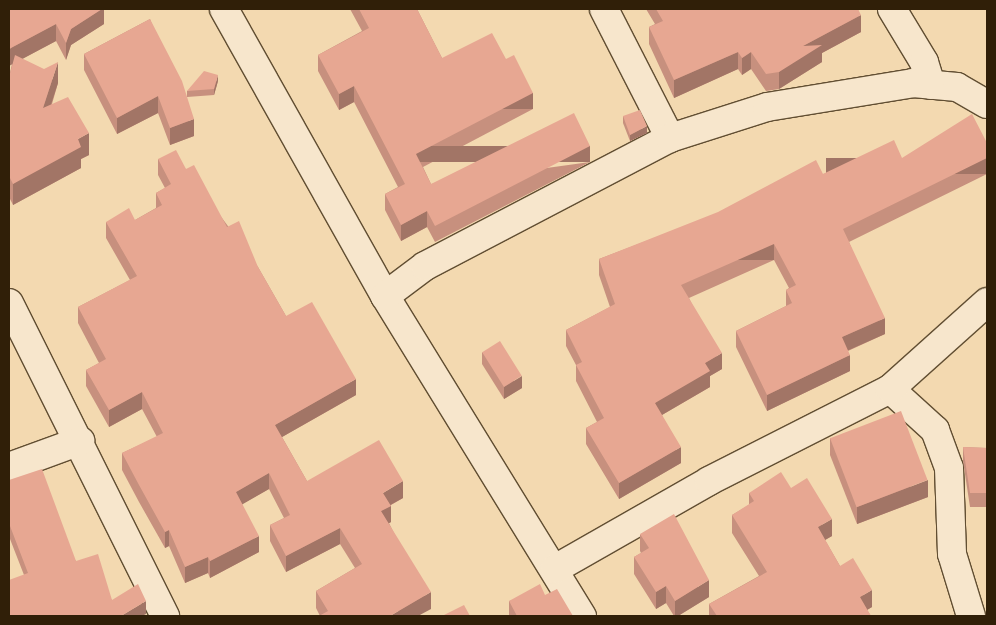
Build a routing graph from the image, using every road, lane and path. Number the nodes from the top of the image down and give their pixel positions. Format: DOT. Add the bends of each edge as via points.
graph roads {
  1 [pos="224,9"];
  2 [pos="604,9"];
  3 [pos="892,9"];
  4 [pos="931,85"];
  5 [pos="987,104"];
  6 [pos="670,138"];
  7 [pos="385,296"];
  8 [pos="987,302"];
  9 [pos="9,303"];
  10 [pos="890,389"];
  11 [pos="80,441"];
  12 [pos="9,467"];
  13 [pos="555,569"];
  14 [pos="165,616"];
  15 [pos="582,616"];
  16 [pos="971,616"];
  1 -- 7 [label="street"];
  2 -- 6 [label="street"];
  3 -- 4 [label="street" via="924,62"];
  4 -- 5 [label="street" via="957,87"];
  4 -- 6 [label="street" via="913,83 768,107"];
  6 -- 7 [label="street" via="425,266"];
  7 -- 13 [label="street"];
  8 -- 10 [label="street"];
  9 -- 11 [label="street"];
  10 -- 13 [label="street" via="709,480"];
  10 -- 16 [label="street" via="935,430 949,468 952,554"];
  11 -- 12 [label="street"];
  11 -- 14 [label="street"];
  13 -- 15 [label="street"];
}
